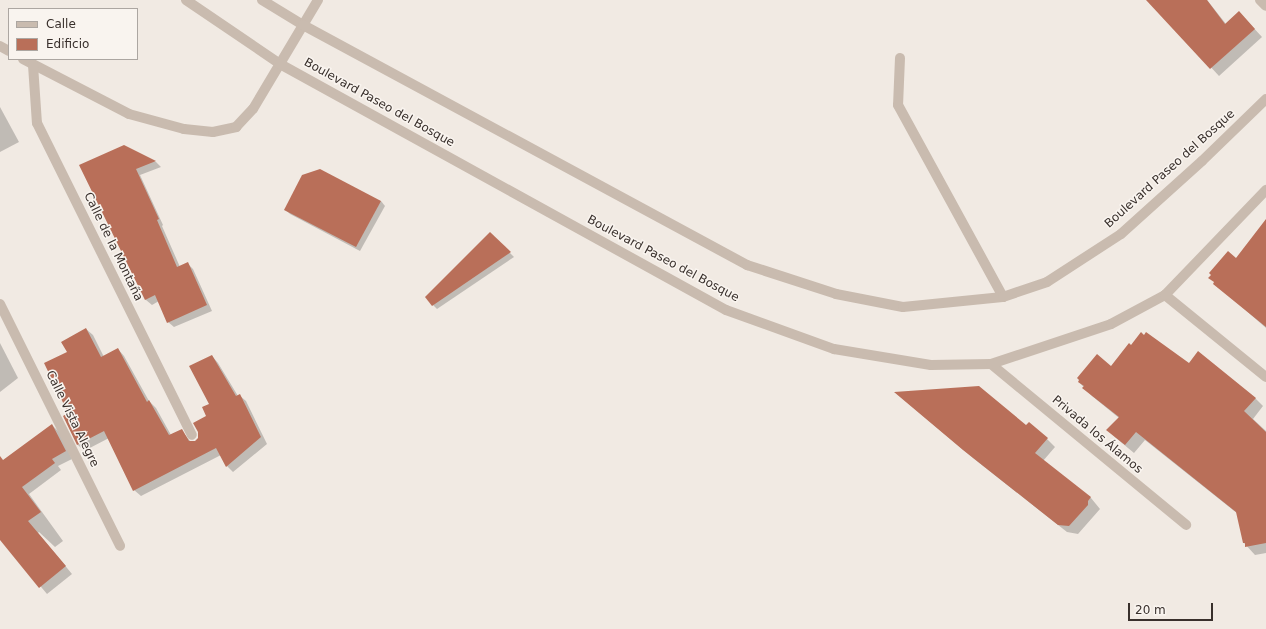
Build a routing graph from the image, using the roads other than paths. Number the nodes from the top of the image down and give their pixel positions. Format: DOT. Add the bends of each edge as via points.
graph roads {
  1 [pos="186,0"];
  2 [pos="262,0"];
  3 [pos="318,0"];
  4 [pos="1260,0"];
  5 [pos="1266,6"];
  6 [pos="302,25"];
  7 [pos="900,58"];
  8 [pos="25,60"];
  9 [pos="280,64"];
  10 [pos="33,65"];
  11 [pos="1266,99"];
  12 [pos="1266,190"];
  13 [pos="1165,295"];
  14 [pos="1003,297"];
  15 [pos="0,304"];
  16 [pos="991,364"];
  17 [pos="1266,377"];
  18 [pos="192,435"];
  19 [pos="1186,526"];
  20 [pos="120,546"];
  1 -- 9 [label="street, Boulevard Paseo del Bosque"];
  2 -- 6 [label="street, Boulevard Paseo del Bosque"];
  3 -- 6 [label="street"];
  4 -- 5 [label="street"];
  6 -- 9 [label="street"];
  6 -- 14 [label="street, Boulevard Paseo del Bosque" via="747,265 836,294 903,308"];
  7 -- 14 [label="street" via="898,105"];
  8 -- 10 [label="street"];
  9 -- 10 [label="street" via="253,109 236,127 213,132 184,129 129,114"];
  9 -- 16 [label="street, Boulevard Paseo del Bosque" via="726,310 834,349 931,365"];
  10 -- 18 [label="street, Calle de la Montaña" via="37,123"];
  11 -- 14 [label="street, Boulevard Paseo del Bosque" via="1121,234 1047,282"];
  12 -- 13 [label="street, Boulevard Paseo del Bosque"];
  13 -- 16 [label="street, Boulevard Paseo del Bosque" via="1111,324"];
  13 -- 17 [label="street"];
  15 -- 20 [label="street, Calle Vista Alegre"];
  16 -- 19 [label="street, Privada los Álamos"];
}
